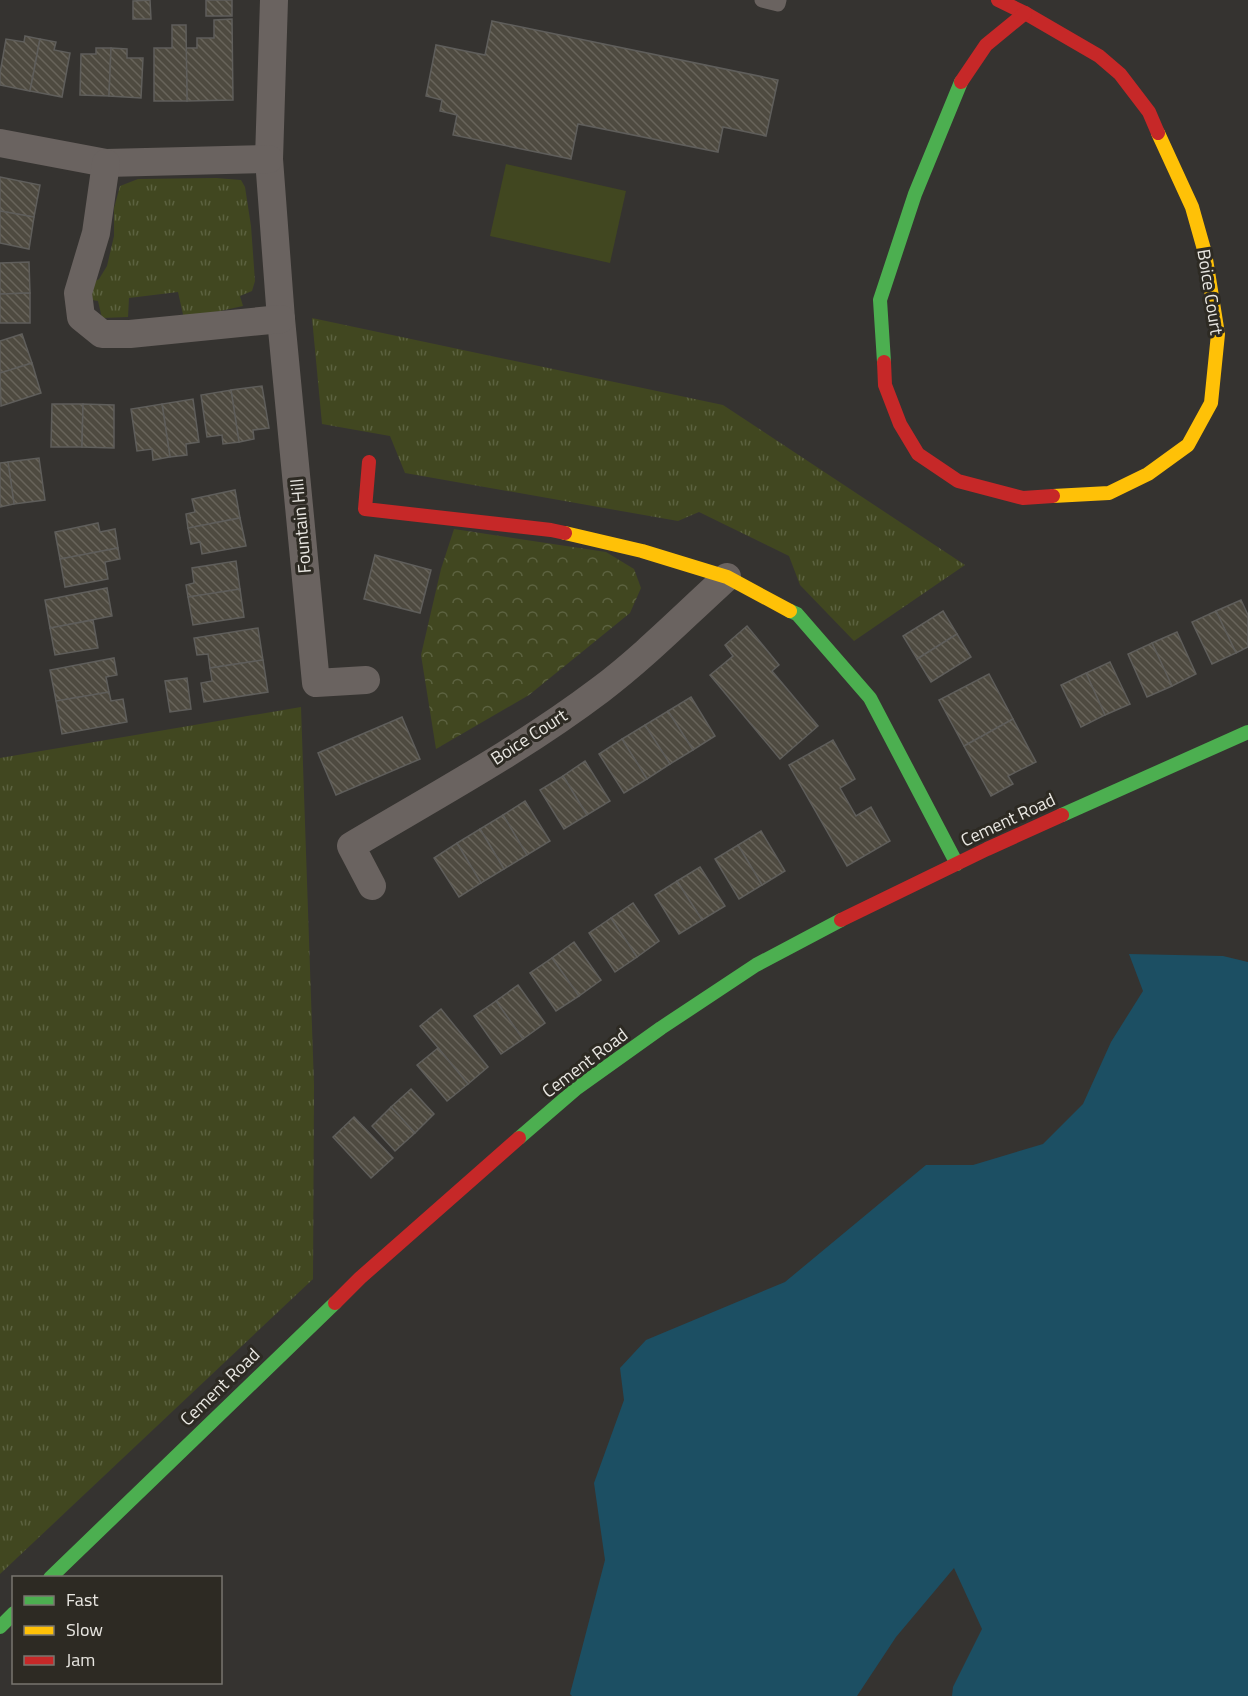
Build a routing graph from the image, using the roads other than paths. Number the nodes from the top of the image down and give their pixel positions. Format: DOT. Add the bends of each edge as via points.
graph roads {
  1 [pos="274,0"];
  2 [pos="762,0"];
  3 [pos="779,0"];
  4 [pos="998,0"];
  5 [pos="1025,13"];
  6 [pos="0,143"];
  7 [pos="269,159"];
  8 [pos="106,163"];
  9 [pos="281,319"];
  10 [pos="369,462"];
  11 [pos="727,577"];
  12 [pos="366,680"];
  13 [pos="1248,732"];
  14 [pos="957,864"];
  15 [pos="372,886"];
  16 [pos="52,1576"];
  17 [pos="12,1615"];
  18 [pos="0,1627"];
  1 -- 7 [label="street, Fountain Hill"];
  2 -- 3 [label="lane" via="778,4"];
  4 -- 5 [label="street, Boice Court"];
  5 -- 5 [label="street, Boice Court" via="1099,56 1120,74 1149,112 1192,207 1205,253 1218,333 1211,403 1188,445 1148,474 1109,492 1023,498 958,481 918,454 900,424 885,385 880,300 915,194 959,86 986,45"];
  6 -- 8 [label="street"];
  7 -- 8 [label="street"];
  7 -- 9 [label="street, Fountain Hill"];
  8 -- 9 [label="street" via="96,233 78,293 81,318 102,334"];
  9 -- 12 [label="street, Fountain Hill" via="316,683"];
  10 -- 11 [label="street" via="365,508 551,530 642,551"];
  11 -- 14 [label="street" via="797,614 870,698"];
  11 -- 15 [label="street, Boice Court" via="600,690 484,767 351,846"];
  13 -- 14 [label="street, Cement Road"];
  14 -- 16 [label="street, Cement Road" via="756,965 577,1088 360,1278"];
  17 -- 18 [label="street"];
}
